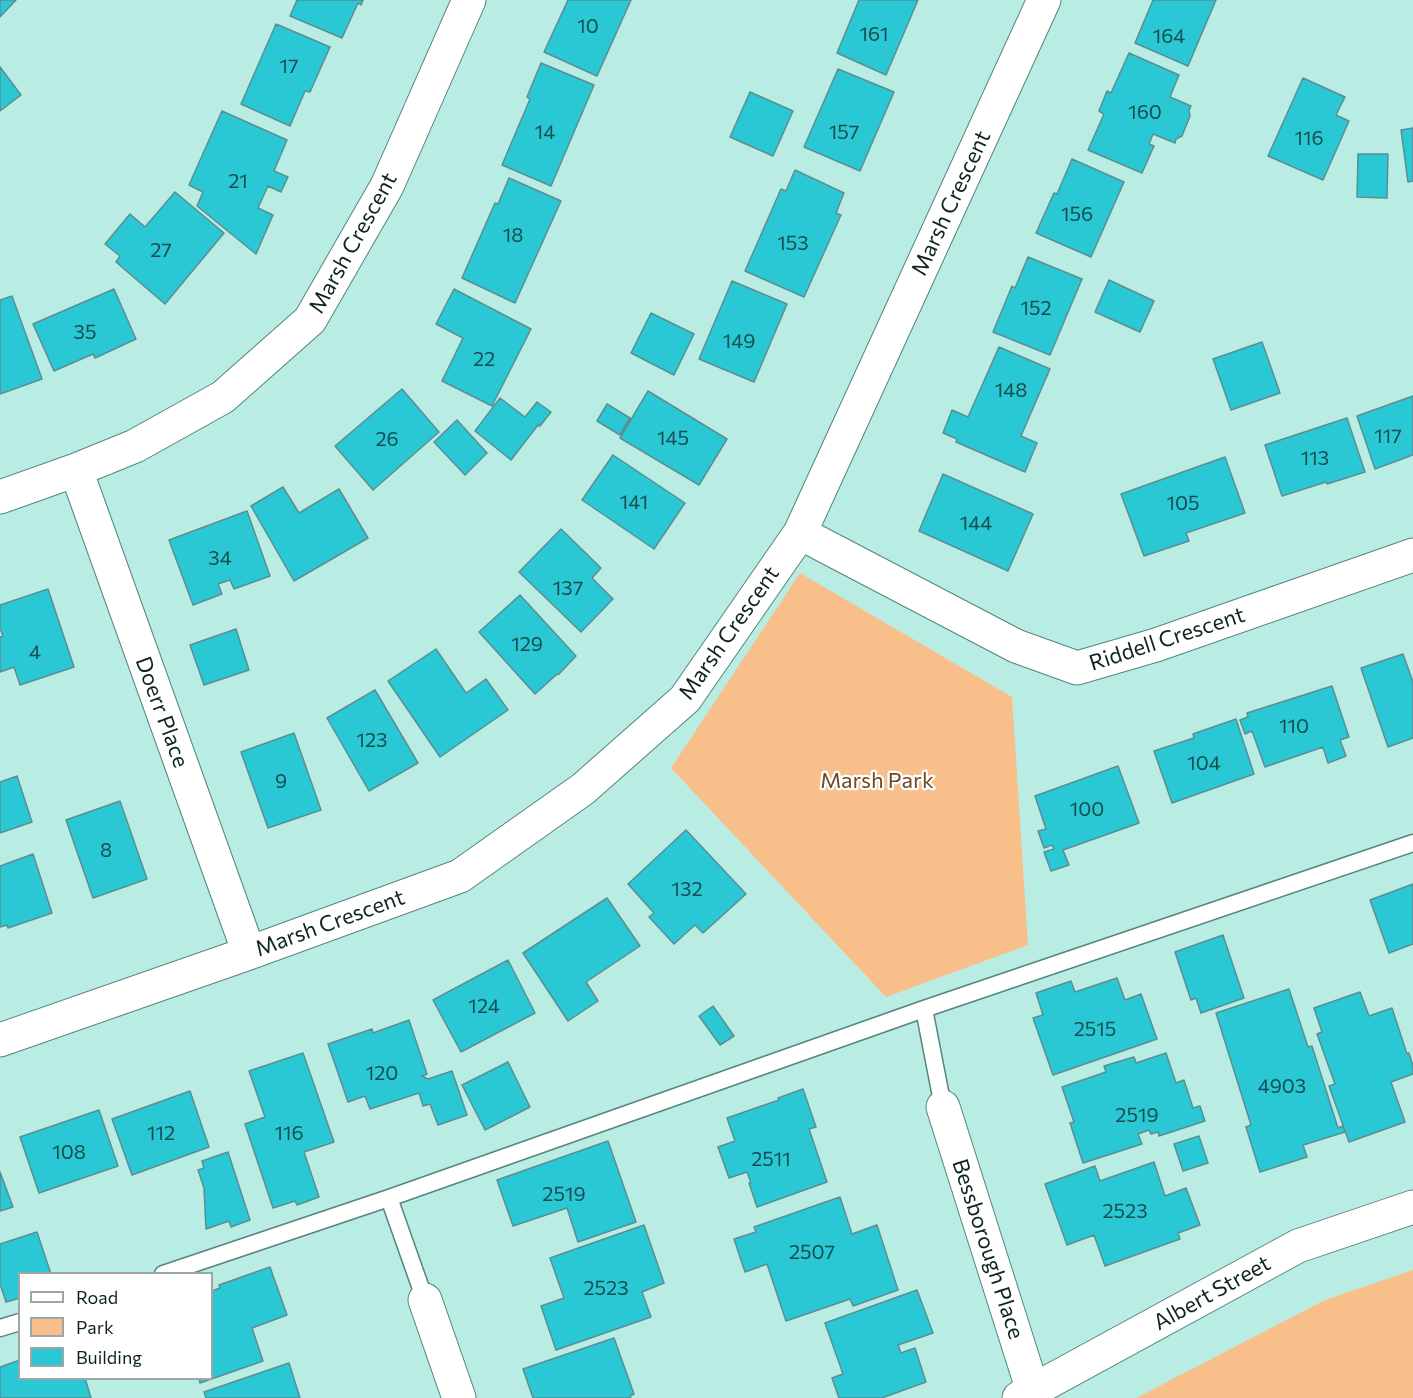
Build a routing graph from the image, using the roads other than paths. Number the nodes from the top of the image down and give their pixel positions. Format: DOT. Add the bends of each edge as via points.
graph roads {
  1 [pos="469,0"];
  2 [pos="1044,0"];
  3 [pos="76,470"];
  4 [pos="0,497"];
  5 [pos="800,533"];
  6 [pos="1413,555"];
  7 [pos="1413,843"];
  8 [pos="249,953"];
  9 [pos="924,1009"];
  10 [pos="0,1040"];
  11 [pos="944,1107"];
  12 [pos="389,1198"];
  13 [pos="1413,1207"];
  14 [pos="169,1272"];
  15 [pos="425,1300"];
  16 [pos="18,1323"];
  17 [pos="0,1328"];
  18 [pos="1026,1394"];
  19 [pos="459,1398"];
  1 -- 3 [label="street, Marsh Crescent" via="387,186 310,320 223,397 135,446"];
  2 -- 5 [label="street, Marsh Crescent"];
  3 -- 4 [label="street, Marsh Crescent"];
  3 -- 8 [label="street, Doerr Place"];
  5 -- 6 [label="street, Riddell Crescent" via="1016,645 1077,668 1156,645"];
  5 -- 8 [label="street, Marsh Crescent" via="685,699 583,789 460,876"];
  7 -- 9 [label="lane"];
  8 -- 10 [label="street, Marsh Crescent"];
  9 -- 11 [label="lane"];
  9 -- 12 [label="lane"];
  11 -- 18 [label="street, Bessborough Place"];
  12 -- 14 [label="lane"];
  12 -- 15 [label="lane"];
  13 -- 18 [label="street, Albert Street" via="1298,1246"];
  15 -- 19 [label="street"];
  16 -- 17 [label="lane"];
}
